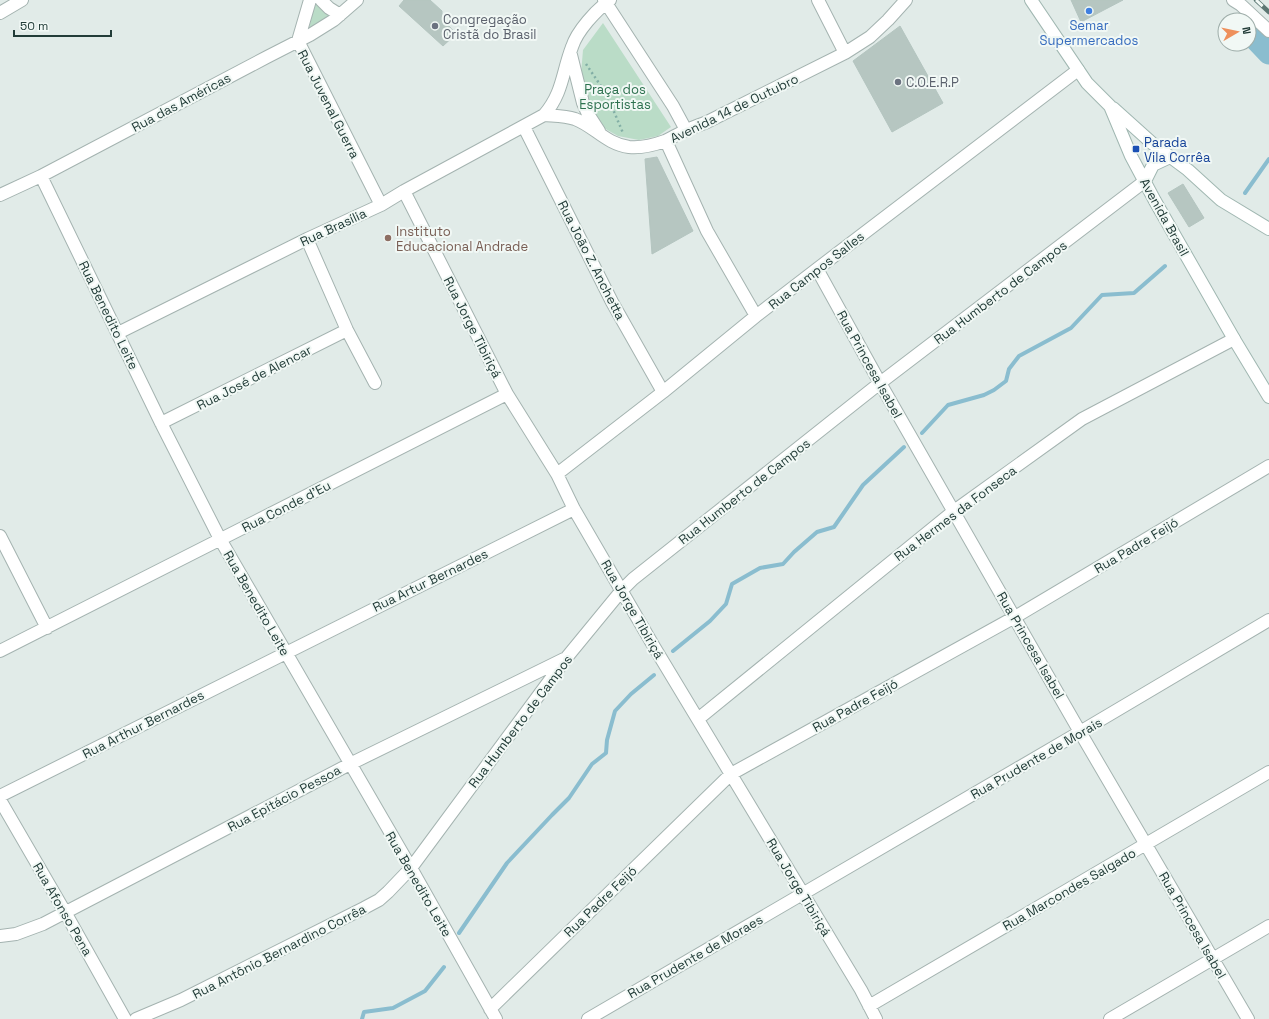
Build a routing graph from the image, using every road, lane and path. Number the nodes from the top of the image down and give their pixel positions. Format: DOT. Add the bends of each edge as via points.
graph roads {
  1 [pos="22,0"];
  2 [pos="310,0"];
  3 [pos="321,0"];
  4 [pos="357,0"];
  5 [pos="818,0"];
  6 [pos="906,0"];
  7 [pos="1031,0"];
  8 [pos="1233,0"];
  9 [pos="607,1"];
  10 [pos="0,13"];
  11 [pos="340,15"];
  12 [pos="1269,31"];
  13 [pos="298,41"];
  14 [pos="570,52"];
  15 [pos="845,53"];
  16 [pos="586,64"];
  17 [pos="1078,70"];
  18 [pos="1110,106"];
  19 [pos="544,116"];
  20 [pos="524,127"];
  21 [pos="686,130"];
  22 [pos="604,138"];
  23 [pos="666,141"];
  24 [pos="629,147"];
  25 [pos="1170,157"];
  26 [pos="41,176"];
  27 [pos="1144,181"];
  28 [pos="404,191"];
  29 [pos="0,195"];
  30 [pos="381,205"];
  31 [pos="1269,229"];
  32 [pos="307,239"];
  33 [pos="817,269"];
  34 [pos="756,316"];
  35 [pos="346,330"];
  36 [pos="118,333"];
  37 [pos="1234,339"];
  38 [pos="880,383"];
  39 [pos="375,384"];
  40 [pos="663,392"];
  41 [pos="507,394"];
  42 [pos="1269,397"];
  43 [pos="161,423"];
  44 [pos="1269,466"];
  45 [pos="556,474"];
  46 [pos="574,509"];
  47 [pos="954,511"];
  48 [pos="0,536"];
  49 [pos="220,539"];
  50 [pos="622,590"];
  51 [pos="1015,617"];
  52 [pos="1269,620"];
  53 [pos="47,628"];
  54 [pos="0,651"];
  55 [pos="286,652"];
  56 [pos="567,657"];
  57 [pos="698,719"];
  58 [pos="1080,732"];
  59 [pos="350,764"];
  60 [pos="1269,772"];
  61 [pos="731,774"];
  62 [pos="0,796"];
  63 [pos="0,800"];
  64 [pos="1145,844"];
  65 [pos="411,868"];
  66 [pos="802,893"];
  67 [pos="65,912"];
  68 [pos="1269,926"];
  69 [pos="0,936"];
  70 [pos="1213,959"];
  71 [pos="869,1006"];
  72 [pos="493,1014"];
  73 [pos="125,1019"];
  74 [pos="136,1019"];
  75 [pos="588,1019"];
  76 [pos="876,1019"];
  77 [pos="1110,1019"];
  78 [pos="1248,1019"];
  1 -- 10 [label="street"];
  2 -- 13 [label="street, Rua Juvenal Guerra"];
  3 -- 11 [label="street"];
  4 -- 11 [label="street, Rua das Américas"];
  5 -- 15 [label="street"];
  6 -- 15 [label="street, Avenida 14 de Outubro" via="870,36"];
  7 -- 17 [label="street, Avenida Brasil"];
  8 -- 12 [label="street"];
  9 -- 14 [label="street" via="584,25"];
  9 -- 21 [label="street"];
  11 -- 13 [label="street, Rua das Américas"];
  13 -- 26 [label="street, Rua das Américas"];
  13 -- 30 [label="street, Rua Juvenal Guerra"];
  14 -- 19 [label="street" via="558,96"];
  14 -- 22 [label="street" via="582,103"];
  15 -- 21 [label="street, Avenida 14 de Outubro"];
  16 -- 24 [label="path" via="607,94"];
  17 -- 18 [label="street, Avenida Brasil"];
  17 -- 33 [label="street, Rua Campos Salles"];
  18 -- 25 [label="street"];
  18 -- 27 [label="street, Avenida Brasil"];
  19 -- 20 [label="street, Rua Brasília"];
  19 -- 22 [label="street, Avenida 14 de Outubro" via="565,116 576,120"];
  20 -- 28 [label="street, Rua Brasília"];
  20 -- 40 [label="street, Rua João Z. Anchetta" via="612,302"];
  21 -- 23 [label="street, Avenida 14 de Outubro"];
  22 -- 24 [label="street, Avenida 14 de Outubro"];
  23 -- 24 [label="street, Avenida 14 de Outubro"];
  23 -- 34 [label="street" via="707,230"];
  25 -- 27 [label="street" via="1153,165"];
  25 -- 31 [label="street" via="1220,200"];
  26 -- 29 [label="street, Rua das Américas"];
  26 -- 36 [label="street, Rua Benedito Leite"];
  27 -- 37 [label="street, Avenida Brasil"];
  27 -- 38 [label="street, Rua Humberto de Campos"];
  28 -- 30 [label="street, Rua Brasília"];
  28 -- 41 [label="street, Rua Jorge Tibiriçá"];
  30 -- 32 [label="street, Rua Brasília"];
  32 -- 35 [label="street"];
  32 -- 36 [label="street, Rua Brasília"];
  33 -- 34 [label="street, Rua Campos Salles"];
  33 -- 38 [label="street, Rua Princesa Isabel"];
  34 -- 40 [label="street, Rua Campos Salles"];
  35 -- 39 [label="street"];
  35 -- 43 [label="street, Rua José de Alencar"];
  36 -- 43 [label="street, Rua Benedito Leite"];
  37 -- 42 [label="street, Avenida Brasil"];
  37 -- 47 [label="street, Rua Hermes da Fonseca" via="1082,419"];
  38 -- 47 [label="street, Rua Princesa Isabel"];
  38 -- 50 [label="street, Rua Humberto de Campos"];
  40 -- 45 [label="street, Rua Campos Salles"];
  41 -- 45 [label="street, Rua Jorge Tibiriçá"];
  41 -- 49 [label="street, Rua Conde d'Eu"];
  43 -- 49 [label="street, Rua Benedito Leite"];
  44 -- 51 [label="street, Rua Padre Feijó"];
  45 -- 46 [label="street, Rua Jorge Tibiriçá"];
  46 -- 50 [label="street, Rua Jorge Tibiriçá"];
  46 -- 55 [label="street, Rua Artur Bernardes"];
  47 -- 51 [label="street, Rua Princesa Isabel"];
  47 -- 57 [label="street, Rua Hermes da Fonseca"];
  48 -- 53 [label="street"];
  49 -- 53 [label="street, Rua Conde d'Eu"];
  49 -- 55 [label="street, Rua Benedito Leite"];
  50 -- 56 [label="street, Rua Humberto de Campos"];
  50 -- 57 [label="street, Rua Jorge Tibiriçá"];
  51 -- 58 [label="street, Rua Princesa Isabel"];
  51 -- 61 [label="street, Rua Padre Feijó"];
  52 -- 58 [label="street, Rua Prudente de Morais"];
  53 -- 54 [label="street, Rua Conde d'Eu"];
  55 -- 59 [label="street, Rua Benedito Leite"];
  55 -- 62 [label="street, Rua Arthur Bernardes"];
  56 -- 59 [label="street, Rua Epitácio Pessoa"];
  56 -- 65 [label="street, Rua Humberto de Campos"];
  57 -- 61 [label="street, Rua Jorge Tibiriçá"];
  58 -- 64 [label="street, Rua Princesa Isabel"];
  58 -- 66 [label="street, Rua Prudente de Morais"];
  59 -- 65 [label="street, Rua Benedito Leite"];
  59 -- 67 [label="street, Rua Epitácio Pessoa"];
  60 -- 64 [label="street, Rua Marcondes Salgado"];
  61 -- 66 [label="street, Rua Jorge Tibiriçá"];
  61 -- 72 [label="street, Rua Padre Feijó"];
  63 -- 67 [label="street, Rua Afonso Pena"];
  64 -- 70 [label="street, Rua Princesa Isabel"];
  64 -- 71 [label="street, Rua Marcondes Salgado"];
  65 -- 72 [label="street, Rua Benedito Leite"];
  65 -- 74 [label="street, Rua Antônio Bernardino Corrêa" via="379,900 181,1000"];
  66 -- 71 [label="street, Rua Jorge Tibiriçá"];
  66 -- 75 [label="street, Rua Prudente de Moraes"];
  67 -- 69 [label="street, Rua Epitácio Pessoa" via="16,934"];
  67 -- 73 [label="street, Rua Afonso Pena"];
  68 -- 70 [label="street"];
  70 -- 77 [label="street"];
  70 -- 78 [label="street, Rua Princesa Isabel"];
  71 -- 76 [label="street, Rua Jorge Tibiriçá"];
}
